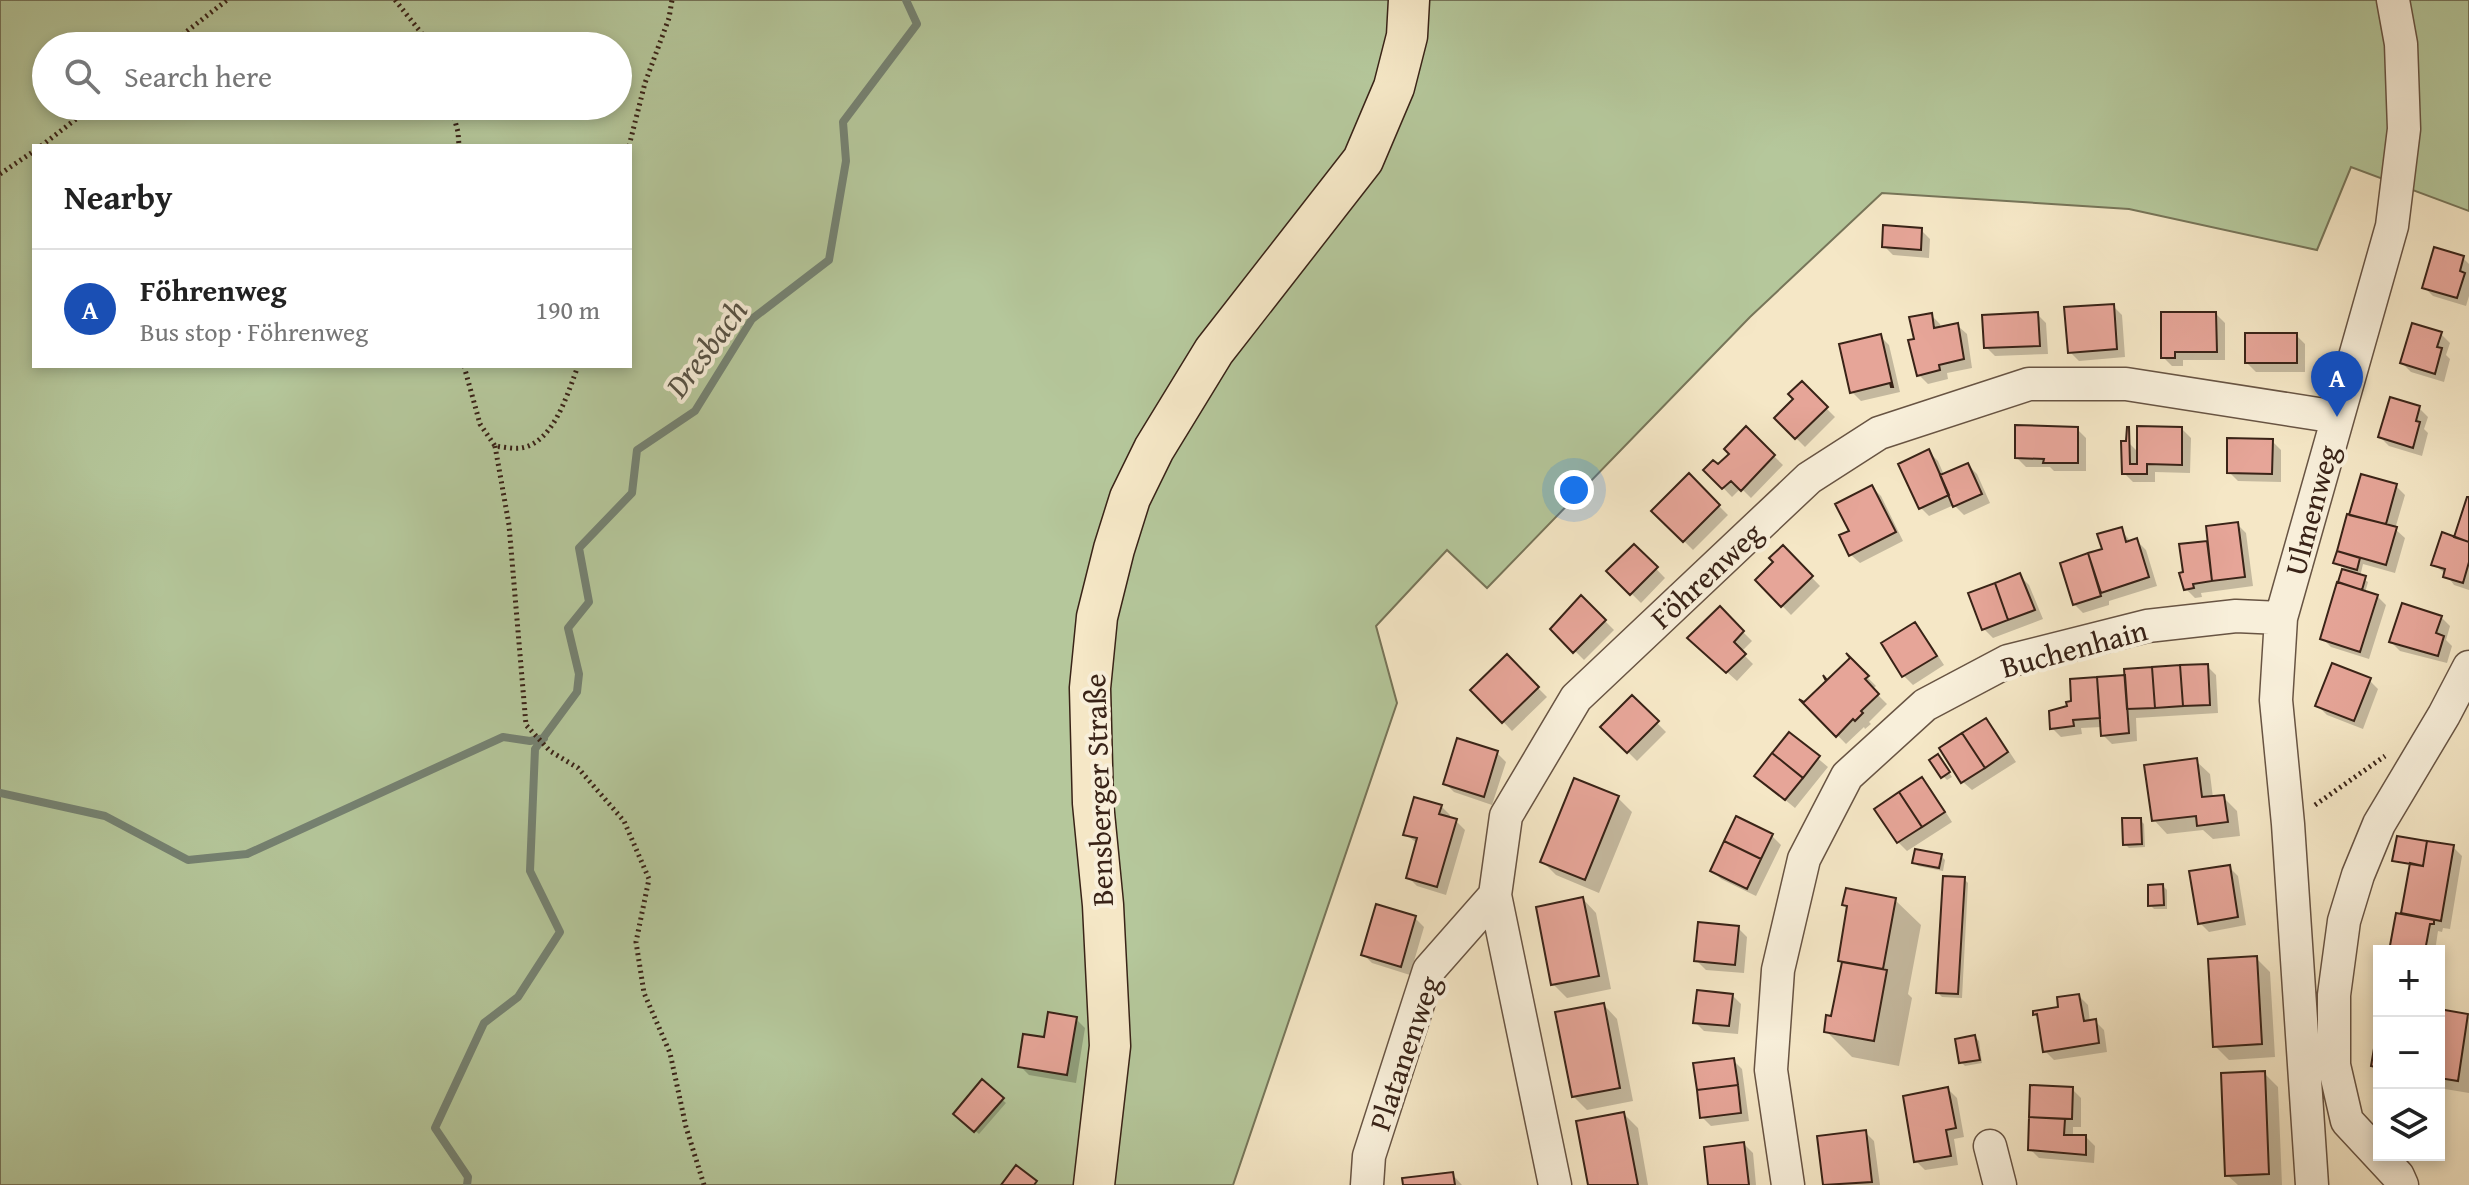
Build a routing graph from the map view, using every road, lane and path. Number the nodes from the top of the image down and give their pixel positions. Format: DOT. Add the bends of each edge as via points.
graph roads {
  1 [pos="227,0"];
  2 [pos="395,0"];
  3 [pos="672,0"];
  4 [pos="1409,0"];
  5 [pos="2393,0"];
  6 [pos="186,32"];
  7 [pos="421,32"];
  8 [pos="75,120"];
  9 [pos="455,120"];
  10 [pos="44,144"];
  11 [pos="459,144"];
  12 [pos="630,144"];
  13 [pos="32,152"];
  14 [pos="0,174"];
  15 [pos="465,368"];
  16 [pos="577,368"];
  17 [pos="2337,417"];
  18 [pos="495,446"];
  19 [pos="2281,618"];
  20 [pos="2469,667"];
  21 [pos="2392,751"];
  22 [pos="2288,824"];
  23 [pos="1495,895"];
  24 [pos="1990,1146"];
  25 [pos="704,1185"];
  26 [pos="1094,1185"];
  27 [pos="1367,1185"];
  28 [pos="1555,1185"];
  29 [pos="1788,1185"];
  30 [pos="2000,1185"];
  31 [pos="2312,1185"];
  32 [pos="2402,1185"];
  1 -- 6 [label="path"];
  2 -- 7 [label="path"];
  3 -- 12 [label="path"];
  4 -- 26 [label="main road, Bensberger Straße" via="1407,36 1394,87 1363,160 1214,351 1154,449 1130,498 1114,549 1097,617 1090,688 1110,1046"];
  5 -- 17 [label="street, Ulmenweg" via="2401,44 2404,129 2392,226"];
  8 -- 10 [label="path"];
  9 -- 11 [label="path"];
  13 -- 14 [label="path"];
  15 -- 18 [label="path" via="480,424"];
  16 -- 18 [label="path" via="549,431 524,448"];
  17 -- 19 [label="street, Ulmenweg"];
  17 -- 23 [label="street, Föhrenweg" via="2126,384 2029,384 1879,433 1809,478 1576,698 1506,816"];
  18 -- 25 [label="path" via="509,525 526,725 550,751 578,768 624,821 649,879 636,942 644,993 670,1053"];
  19 -- 22 [label="street, Ulmenweg" via="2276,700"];
  19 -- 29 [label="street, Buchenhain" via="2236,616 2147,626 2008,661 1925,705 1847,776 1804,859 1778,970 1771,1070"];
  20 -- 32 [label="street" via="2379,824 2358,875 2344,921 2334,995 2334,1065 2347,1121"];
  21 -- 22 [label="path"];
  22 -- 31 [label="street, Ulmenweg"];
  23 -- 27 [label="street, Platanenweg" via="1429,970 1369,1156"];
  23 -- 28 [label="street, Föhrenweg"];
  24 -- 30 [label="street"];
}
